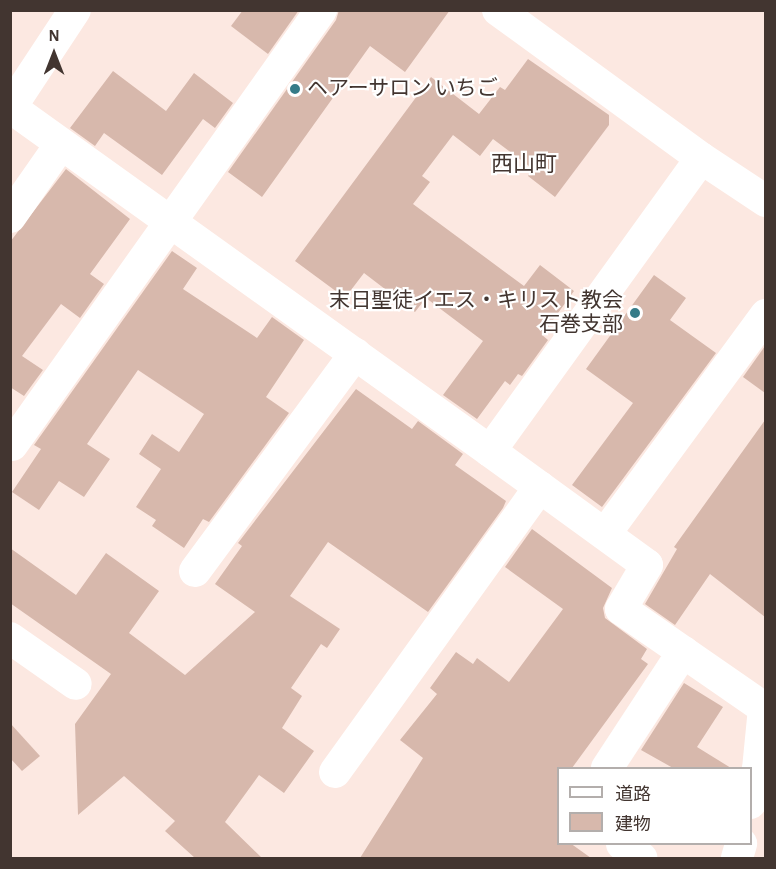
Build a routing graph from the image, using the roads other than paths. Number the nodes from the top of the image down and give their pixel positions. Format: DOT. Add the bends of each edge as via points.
graph roads {
  1 [pos="75,10"];
  2 [pos="321,10"];
  3 [pos="498,10"];
  4 [pos="10,107"];
  5 [pos="61,144"];
  6 [pos="700,158"];
  7 [pos="765,201"];
  8 [pos="10,217"];
  9 [pos="170,221"];
  10 [pos="765,315"];
  11 [pos="355,354"];
  12 [pos="12,445"];
  13 [pos="490,451"];
  14 [pos="540,487"];
  15 [pos="605,534"];
  16 [pos="195,571"];
  17 [pos="10,638"];
  18 [pos="683,652"];
  19 [pos="76,684"];
  20 [pos="608,767"];
  21 [pos="335,772"];
  22 [pos="752,794"];
  23 [pos="625,845"];
  24 [pos="641,858"];
  1 -- 4 [label="street"];
  2 -- 9 [label="street"];
  3 -- 6 [label="street"];
  4 -- 5 [label="street"];
  5 -- 8 [label="street"];
  5 -- 9 [label="street"];
  6 -- 7 [label="street"];
  6 -- 13 [label="street"];
  9 -- 11 [label="street"];
  9 -- 12 [label="street"];
  10 -- 15 [label="street"];
  11 -- 13 [label="street"];
  11 -- 16 [label="street"];
  13 -- 14 [label="street"];
  14 -- 15 [label="street"];
  14 -- 21 [label="street"];
  15 -- 18 [label="street" via="647,565 621,609"];
  17 -- 19 [label="street"];
  18 -- 20 [label="street"];
  18 -- 22 [label="street" via="764,708"];
  23 -- 24 [label="street"];
}
